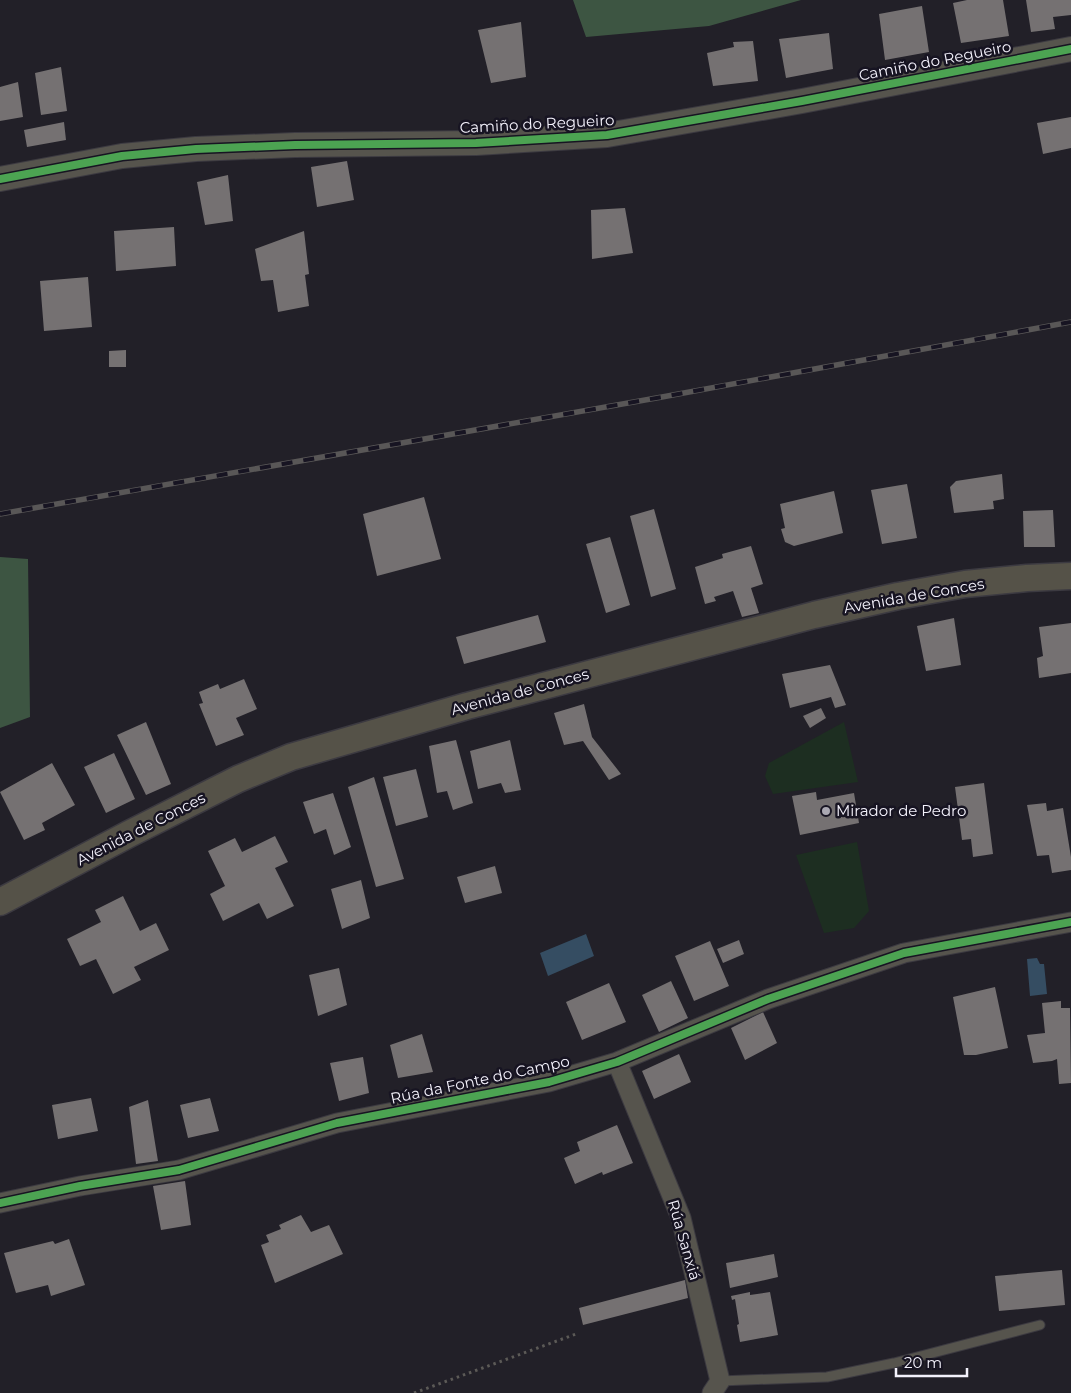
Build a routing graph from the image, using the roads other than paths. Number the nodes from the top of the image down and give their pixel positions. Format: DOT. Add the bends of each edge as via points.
graph roads {
  1 [pos="1071,49"];
  2 [pos="0,179"];
  3 [pos="1071,576"];
  4 [pos="0,902"];
  5 [pos="1071,922"];
  6 [pos="617,1062"];
  7 [pos="0,1203"];
  8 [pos="1040,1325"];
  9 [pos="716,1387"];
  1 -- 2 [label="street, Camiño do Regueiro" via="608,136 476,143 196,149 122,156"];
  3 -- 4 [label="main road, Avenida de Conces" via="964,584 814,614 466,706 291,757 238,779"];
  5 -- 6 [label="street, Rúa da Fonte do Campo" via="904,953 768,999"];
  6 -- 7 [label="street, Rúa da Fonte do Campo" via="549,1082 337,1123 179,1170"];
  6 -- 9 [label="street, Rúa Sanxiá" via="681,1218"];
  8 -- 9 [label="lane" via="827,1377"];
}
